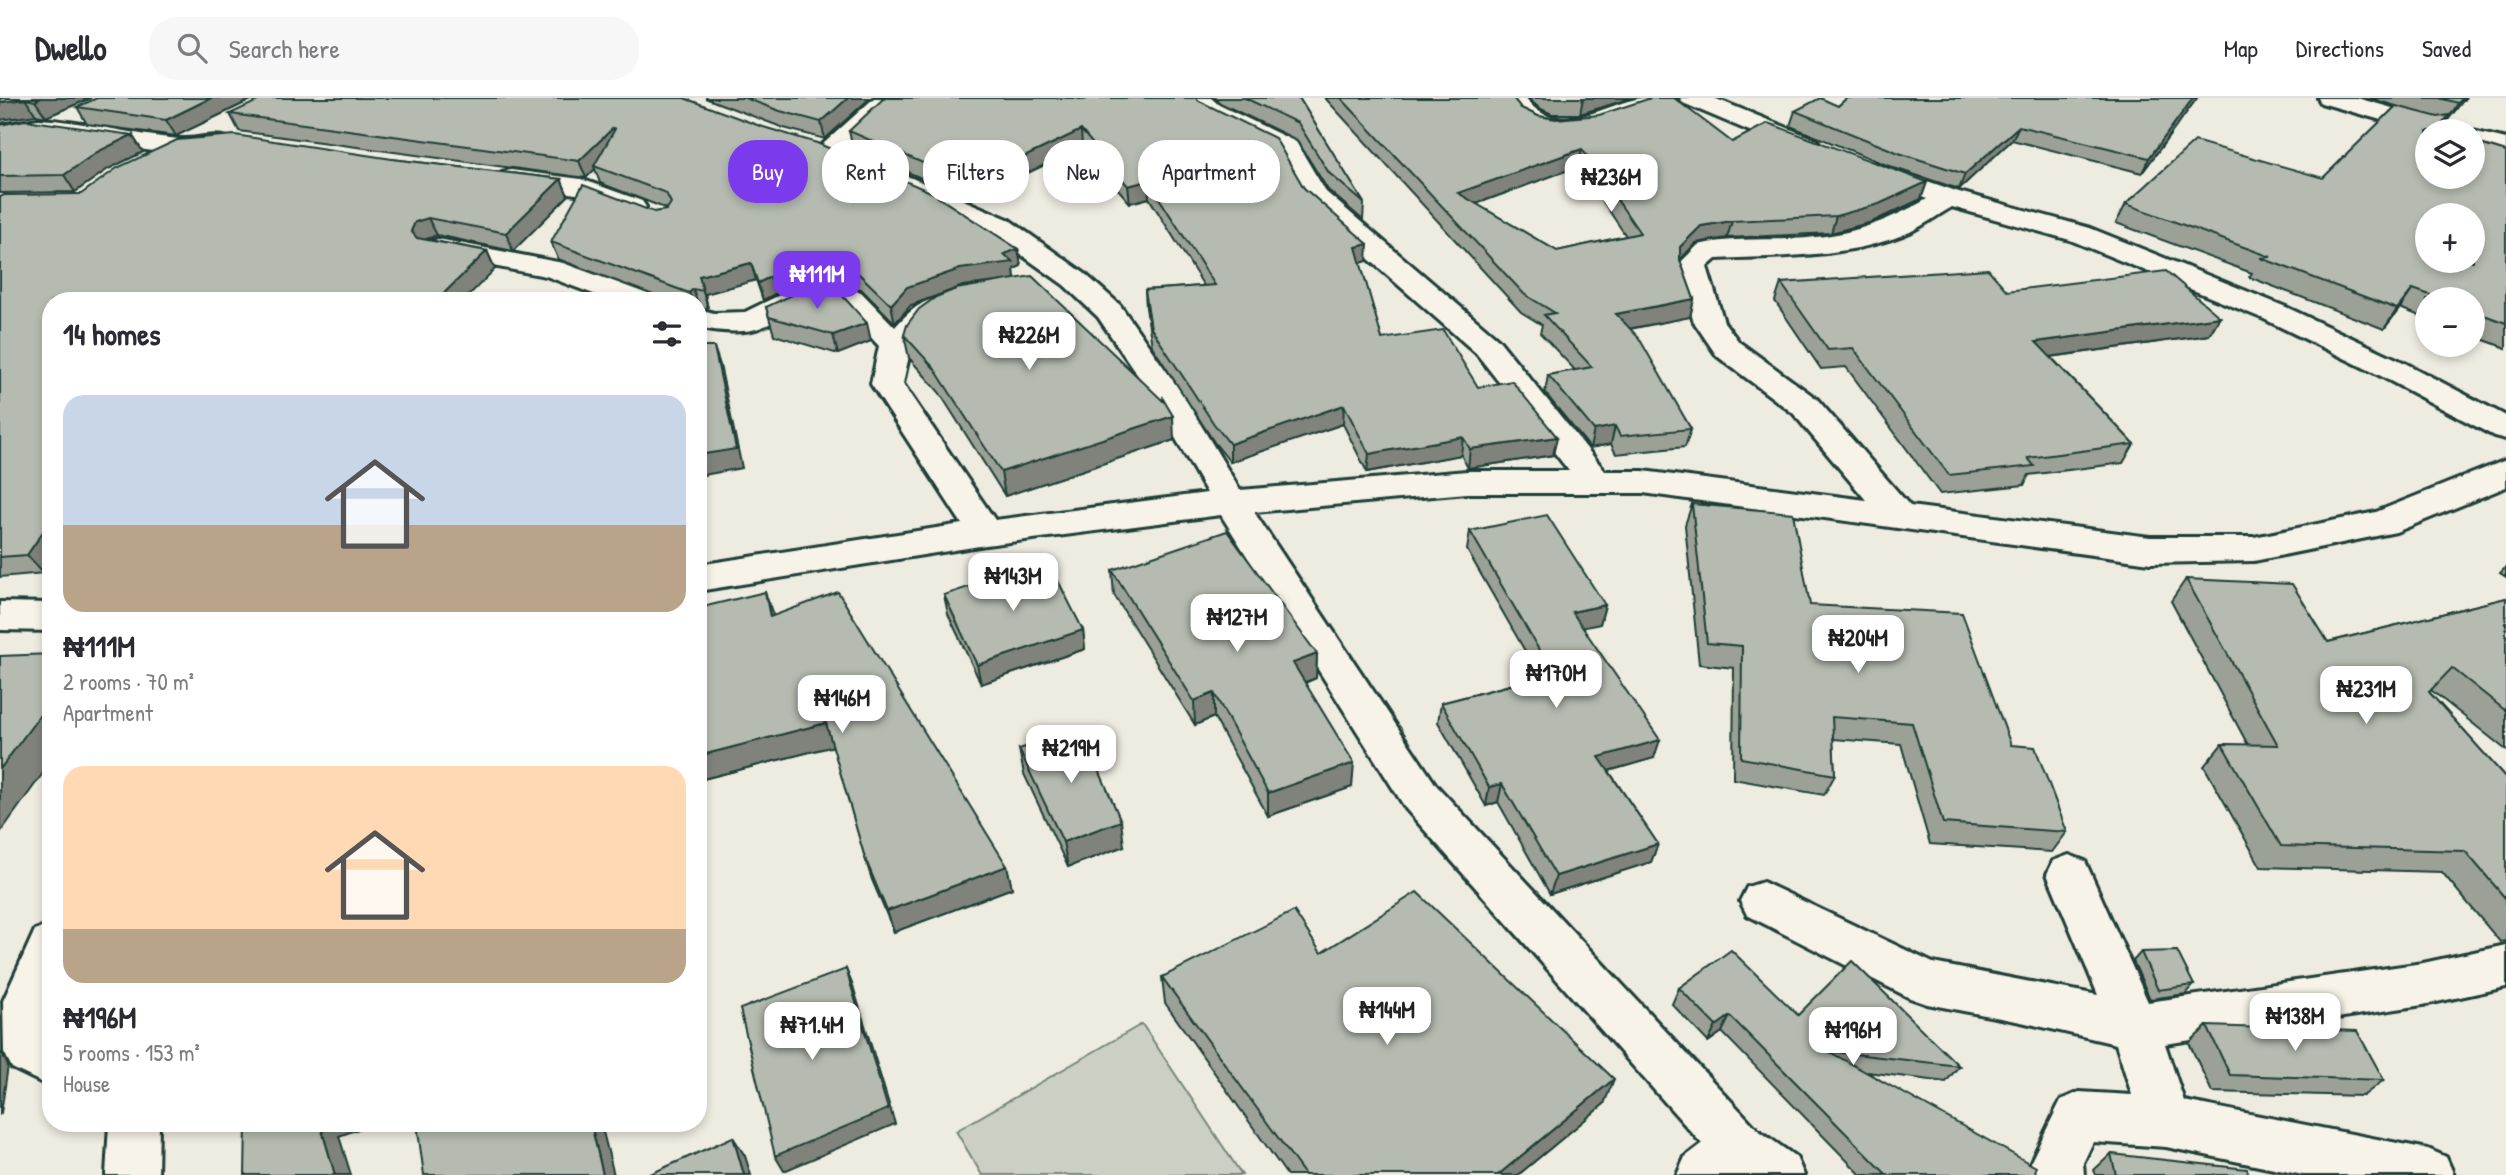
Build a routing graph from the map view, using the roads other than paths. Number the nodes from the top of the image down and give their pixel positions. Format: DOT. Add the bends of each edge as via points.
graph roads {
  1 [pos="888,98"];
  2 [pos="1196,98"];
  3 [pos="1512,98"];
  4 [pos="1662,98"];
  5 [pos="1692,98"];
  6 [pos="2330,98"];
  7 [pos="95,108"];
  8 [pos="2415,122"];
  9 [pos="49,128"];
  10 [pos="0,133"];
  11 [pos="236,133"];
  12 [pos="2485,142"];
  13 [pos="179,147"];
  14 [pos="2506,147"];
  15 [pos="142,165"];
  16 [pos="484,175"];
  17 [pos="1950,198"];
  18 [pos="650,215"];
  19 [pos="436,247"];
  20 [pos="1080,284"];
  21 [pos="1040,288"];
  22 [pos="616,292"];
  23 [pos="974,295"];
  24 [pos="707,320"];
  25 [pos="895,345"];
  26 [pos="2506,429"];
  27 [pos="2501,480"];
  28 [pos="1596,482"];
  29 [pos="1230,502"];
  30 [pos="1899,516"];
  31 [pos="986,533"];
  32 [pos="707,577"];
  33 [pos="0,616"];
  34 [pos="42,617"];
  35 [pos="2068,874"];
  36 [pos="1763,901"];
  37 [pos="42,965"];
  38 [pos="2506,966"];
  39 [pos="2135,1026"];
  40 [pos="42,1059"];
  41 [pos="2166,1122"];
  42 [pos="134,1132"];
  43 [pos="1740,1166"];
  44 [pos="132,1175"];
  45 [pos="2057,1175"];
  46 [pos="2428,1175"];
  1 -- 20 [label="street" via="814,146 998,225"];
  2 -- 28 [label="street" via="1210,110 1287,148 1315,197 1487,346"];
  3 -- 4 [label="street" via="1530,120 1570,127"];
  5 -- 17 [label="street"];
  6 -- 8 [label="street"];
  7 -- 9 [label="street"];
  9 -- 10 [label="street"];
  9 -- 13 [label="street"];
  11 -- 13 [label="street"];
  12 -- 14 [label="street"];
  13 -- 15 [label="street"];
  16 -- 18 [label="street" via="581,187"];
  17 -- 26 [label="street" via="2080,234 2275,313"];
  17 -- 30 [label="street" via="1900,226 1869,236 1817,246 1708,251 1692,265 1709,322 1728,349 1805,406"];
  19 -- 22 [label="street" via="553,269"];
  20 -- 21 [label="street"];
  20 -- 29 [label="street" via="1109,311 1165,392"];
  23 -- 25 [label="street" via="923,313"];
  24 -- 25 [label="street" via="751,321 794,299 824,294 850,298"];
  25 -- 31 [label="street" via="887,384"];
  27 -- 30 [label="street" via="2383,523 2254,549 2150,550"];
  28 -- 29 [label="street" via="1467,482"];
  28 -- 30 [label="street" via="1643,482"];
  29 -- 31 [label="street"];
  29 -- 43 [label="street" via="1421,797"];
  31 -- 32 [label="street"];
  33 -- 34 [label="street"];
  35 -- 39 [label="street"];
  36 -- 39 [label="street" via="1927,983"];
  37 -- 40 [label="street" via="27,1001 29,1052"];
  38 -- 39 [label="street" via="2423,984"];
  39 -- 41 [label="street"];
  41 -- 45 [label="street" via="2079,1117 2057,1161"];
  41 -- 46 [label="street"];
  42 -- 44 [label="street"];
}
